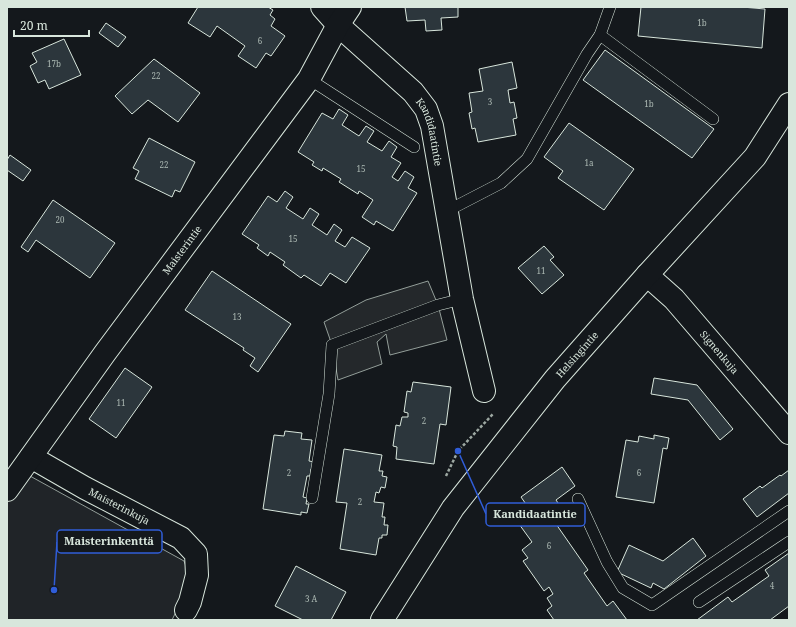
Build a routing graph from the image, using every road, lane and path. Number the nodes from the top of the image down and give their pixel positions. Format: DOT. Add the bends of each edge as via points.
graph roads {
  1 [pos="322,7"];
  2 [pos="350,7"];
  3 [pos="610,7"];
  4 [pos="338,25"];
  5 [pos="600,35"];
  6 [pos="309,79"];
  7 [pos="789,104"];
  8 [pos="713,119"];
  9 [pos="414,146"];
  10 [pos="447,211"];
  11 [pos="647,275"];
  12 [pos="462,298"];
  13 [pos="484,391"];
  14 [pos="494,413"];
  15 [pos="789,433"];
  16 [pos="31,457"];
  17 [pos="444,478"];
  18 [pos="7,490"];
  19 [pos="312,498"];
  20 [pos="578,499"];
  21 [pos="789,511"];
  22 [pos="789,542"];
  23 [pos="700,602"];
  24 [pos="186,610"];
  25 [pos="382,620"];
  1 -- 4 [label="street, Kandidaatintie"];
  2 -- 4 [label="street, Maisterintie"];
  3 -- 5 [label="lane"];
  4 -- 6 [label="street, Maisterintie"];
  4 -- 10 [label="street, Kandidaatintie" via="413,92 426,109 432,126"];
  5 -- 8 [label="lane"];
  5 -- 10 [label="lane" via="527,159 501,183"];
  6 -- 9 [label="lane"];
  6 -- 16 [label="street, Maisterintie" via="105,353"];
  7 -- 11 [label="street, Helsingintie" via="755,157"];
  10 -- 12 [label="street, Kandidaatintie"];
  11 -- 15 [label="street, Signenkuja" via="674,299"];
  11 -- 25 [label="street, Helsingintie" via="555,379 453,508"];
  12 -- 13 [label="street, Kandidaatintie"];
  12 -- 19 [label="lane" via="332,345 329,394"];
  14 -- 17 [label="path" via="458,451"];
  16 -- 18 [label="street, Maisterintie"];
  16 -- 24 [label="street, Maisterinkuja" via="181,538 196,554 197,575"];
  20 -- 21 [label="lane" via="607,562 623,588 652,605"];
  22 -- 23 [label="lane"];
}
